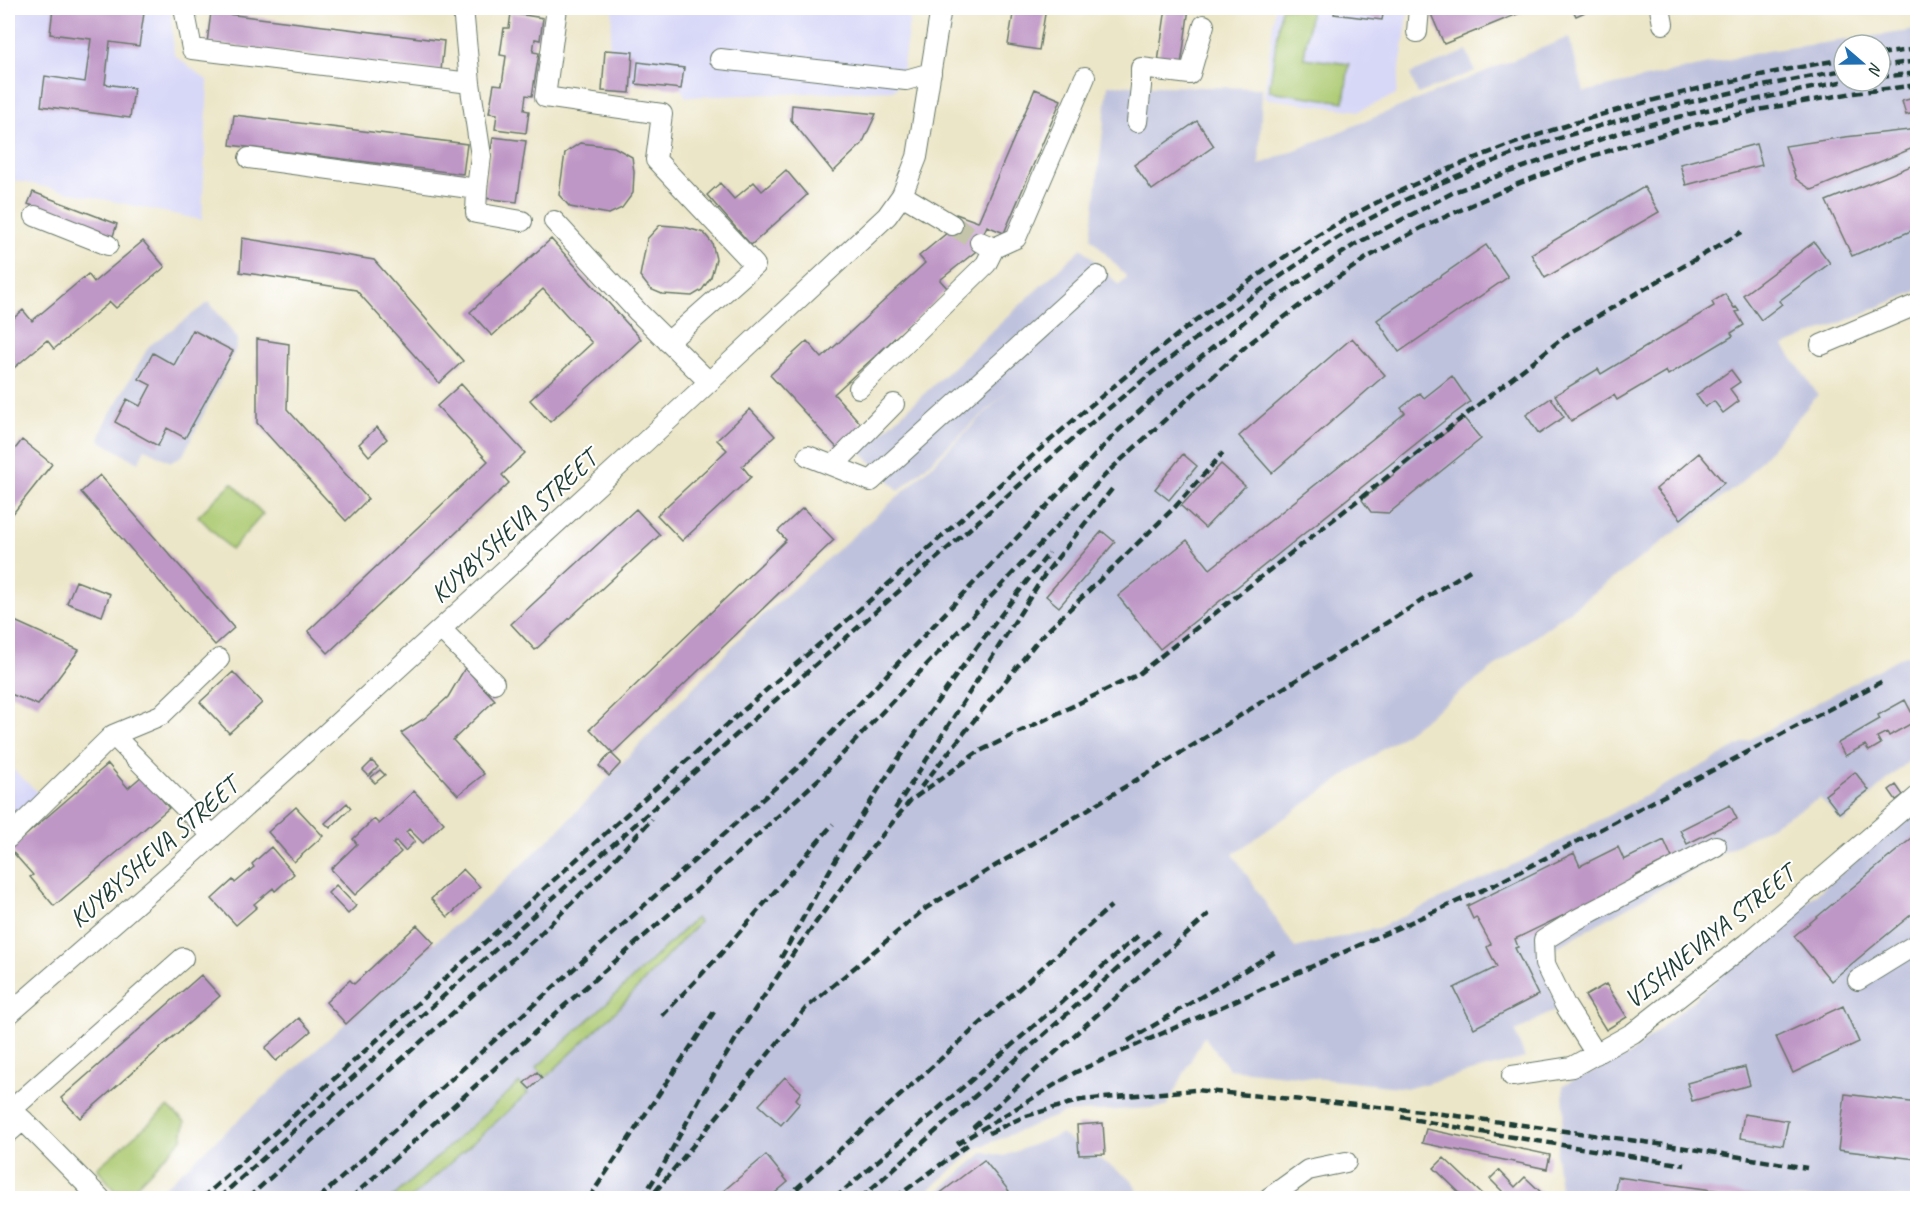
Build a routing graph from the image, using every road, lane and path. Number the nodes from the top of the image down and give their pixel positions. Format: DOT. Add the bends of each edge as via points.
graph roads {
  1 [pos="184,8"];
  2 [pos="463,8"];
  3 [pos="557,8"];
  4 [pos="941,8"];
  5 [pos="1419,8"];
  6 [pos="1204,25"];
  7 [pos="1417,32"];
  8 [pos="720,59"];
  9 [pos="931,73"];
  10 [pos="1085,77"];
  11 [pos="470,83"];
  12 [pos="1137,122"];
  13 [pos="249,158"];
  14 [pos="477,189"];
  15 [pos="902,195"];
  16 [pos="35,216"];
  17 [pos="522,220"];
  18 [pos="554,221"];
  19 [pos="952,225"];
  20 [pos="108,245"];
  21 [pos="1097,276"];
  22 [pos="1917,303"];
  23 [pos="668,342"];
  24 [pos="1821,345"];
  25 [pos="709,382"];
  26 [pos="859,388"];
  27 [pos="894,404"];
  28 [pos="808,456"];
  29 [pos="833,466"];
  30 [pos="441,629"];
  31 [pos="219,659"];
  32 [pos="494,683"];
  33 [pos="113,735"];
  34 [pos="1917,796"];
  35 [pos="213,836"];
  36 [pos="8,838"];
  37 [pos="1716,846"];
  38 [pos="1917,943"];
  39 [pos="183,958"];
  40 [pos="1858,981"];
  41 [pos="8,1015"];
  42 [pos="1596,1054"];
  43 [pos="1512,1076"];
  44 [pos="14,1112"];
  45 [pos="8,1133"];
  46 [pos="1346,1162"];
  47 [pos="100,1198"];
  48 [pos="1269,1198"];
  1 -- 11 [label="street" via="192,49"];
  2 -- 11 [label="street"];
  3 -- 23 [label="street" via="545,97 662,114 656,160 756,265"];
  4 -- 9 [label="street, KUYBYSHEVA STREET"];
  5 -- 7 [label="street"];
  6 -- 12 [label="street" via="1190,74 1141,68"];
  8 -- 9 [label="street" via="906,80"];
  9 -- 15 [label="street, KUYBYSHEVA STREET" via="916,157"];
  10 -- 26 [label="street" via="1016,238 987,245 986,264"];
  11 -- 14 [label="street" via="481,156"];
  13 -- 14 [label="street"];
  14 -- 17 [label="street" via="476,213"];
  15 -- 19 [label="street"];
  15 -- 25 [label="street, KUYBYSHEVA STREET" via="869,234"];
  16 -- 20 [label="street"];
  18 -- 23 [label="street"];
  21 -- 29 [label="street" via="871,481"];
  22 -- 24 [label="street"];
  23 -- 25 [label="street"];
  25 -- 30 [label="street, KUYBYSHEVA STREET"];
  27 -- 29 [label="street"];
  28 -- 29 [label="street"];
  30 -- 32 [label="street"];
  30 -- 35 [label="street, KUYBYSHEVA STREET"];
  31 -- 33 [label="street" via="161,715"];
  33 -- 35 [label="street"];
  33 -- 36 [label="street"];
  34 -- 42 [label="street, VISHNEVAYA STREET" via="1746,944 1633,1033"];
  35 -- 41 [label="street, KUYBYSHEVA STREET"];
  37 -- 42 [label="street" via="1544,940 1545,964"];
  38 -- 40 [label="street"];
  39 -- 44 [label="street"];
  42 -- 43 [label="street, VISHNEVAYA STREET" via="1572,1067"];
  44 -- 45 [label="street"];
  44 -- 47 [label="street"];
  46 -- 48 [label="street" via="1308,1170"];
}
